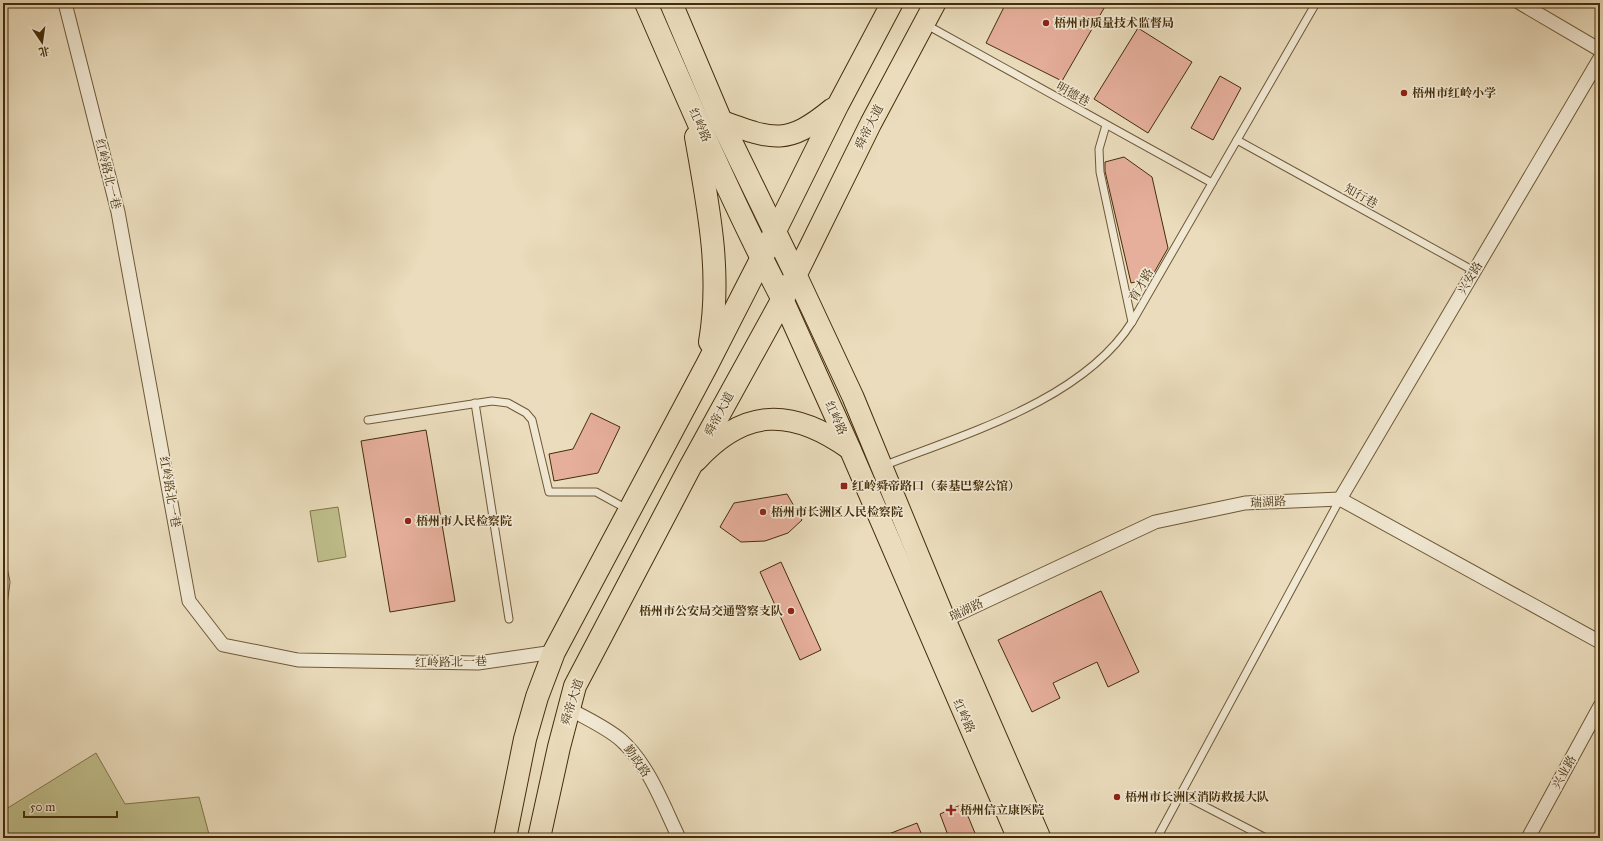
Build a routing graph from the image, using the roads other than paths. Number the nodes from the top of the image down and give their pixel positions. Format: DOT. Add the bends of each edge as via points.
graph roads {
  1 [pos="65,3"];
  2 [pos="646,3"];
  3 [pos="671,3"];
  4 [pos="892,3"];
  5 [pos="935,3"];
  6 [pos="1316,3"];
  7 [pos="1520,3"];
  8 [pos="924,23"];
  9 [pos="1600,50"];
  10 [pos="1600,58"];
  11 [pos="690,104"];
  12 [pos="838,105"];
  13 [pos="721,121"];
  14 [pos="1106,125"];
  15 [pos="1237,140"];
  16 [pos="1212,184"];
  17 [pos="774,232"];
  18 [pos="760,256"];
  19 [pos="1474,271"];
  20 [pos="796,275"];
  21 [pos="782,298"];
  22 [pos="1132,322"];
  23 [pos="707,365"];
  24 [pos="475,403"];
  25 [pos="368,420"];
  26 [pos="850,449"];
  27 [pos="882,467"];
  28 [pos="689,469"];
  29 [pos="1340,499"];
  30 [pos="629,510"];
  31 [pos="3,568"];
  32 [pos="3,605"];
  33 [pos="509,619"];
  34 [pos="945,620"];
  35 [pos="926,628"];
  36 [pos="1600,642"];
  37 [pos="554,652"];
  38 [pos="1600,706"];
  39 [pos="568,708"];
  40 [pos="1182,794"];
  41 [pos="505,838"];
  42 [pos="539,838"];
  43 [pos="679,838"];
  44 [pos="1018,838"];
  45 [pos="1040,838"];
  46 [pos="1157,838"];
  47 [pos="1266,838"];
  48 [pos="1528,838"];
  1 -- 37 [label="street, 红岭路北一巷" via="118,212 189,601 223,645 298,660 478,663"];
  2 -- 11 [label="highway, 红岭路"];
  3 -- 13 [label="highway, 红岭路"];
  4 -- 12 [label="main road"];
  5 -- 8 [label="main road, 舜帝大道"];
  6 -- 15 [label="lane, 育才路"];
  7 -- 9 [label="street"];
  8 -- 14 [label="lane, 明德巷"];
  8 -- 20 [label="main road, 舜帝大道" via="871,122"];
  10 -- 19 [label="street, 兴安路"];
  11 -- 18 [label="highway, 红岭路"];
  11 -- 23 [label="highway" via="713,241 716,274 715,315"];
  12 -- 13 [label="main road" via="812,125 793,134 771,137"];
  12 -- 17 [label="main road"];
  13 -- 17 [label="highway, 红岭路"];
  14 -- 16 [label="lane, 明德巷"];
  14 -- 22 [label="lane" via="1099,149 1100,172"];
  15 -- 16 [label="lane, 育才路"];
  15 -- 19 [label="lane, 知行巷"];
  16 -- 22 [label="lane, 育才路"];
  17 -- 18 [label="highway"];
  17 -- 20 [label="highway, 红岭路"];
  18 -- 21 [label="highway, 红岭路"];
  18 -- 23 [label="highway"];
  19 -- 29 [label="street, 兴安路"];
  20 -- 21 [label="highway, 舜帝大道"];
  20 -- 27 [label="main road, 红岭路" via="853,397"];
  21 -- 26 [label="main road, 红岭路"];
  21 -- 28 [label="highway, 舜帝大道"];
  22 -- 27 [label="lane, 育才路" via="1099,362 1062,388 1023,410"];
  23 -- 30 [label="highway"];
  24 -- 25 [label="lane"];
  24 -- 30 [label="lane" via="508,403 532,420 549,492 596,492"];
  24 -- 33 [label="lane"];
  26 -- 28 [label="main road" via="812,426 787,420 758,420 744,424 725,435 707,449"];
  26 -- 35 [label="main road, 红岭路"];
  27 -- 34 [label="main road, 红岭路"];
  28 -- 39 [label="highway, 舜帝大道" via="584,666"];
  29 -- 34 [label="street, 瑞湖路" via="1245,503 1155,522"];
  29 -- 36 [label="street"];
  29 -- 40 [label="lane"];
  30 -- 37 [label="highway"];
  31 -- 32 [label="lane" via="6,582"];
  34 -- 35 [label="street, 瑞湖路"];
  34 -- 45 [label="main road, 红岭路"];
  35 -- 44 [label="main road, 红岭路"];
  37 -- 41 [label="highway" via="525,738"];
  38 -- 48 [label="street, 兴业路"];
  39 -- 42 [label="highway, 舜帝大道"];
  39 -- 43 [label="street, 勤政路" via="620,739 633,752 644,768"];
  40 -- 46 [label="lane"];
  40 -- 47 [label="lane"];
}
